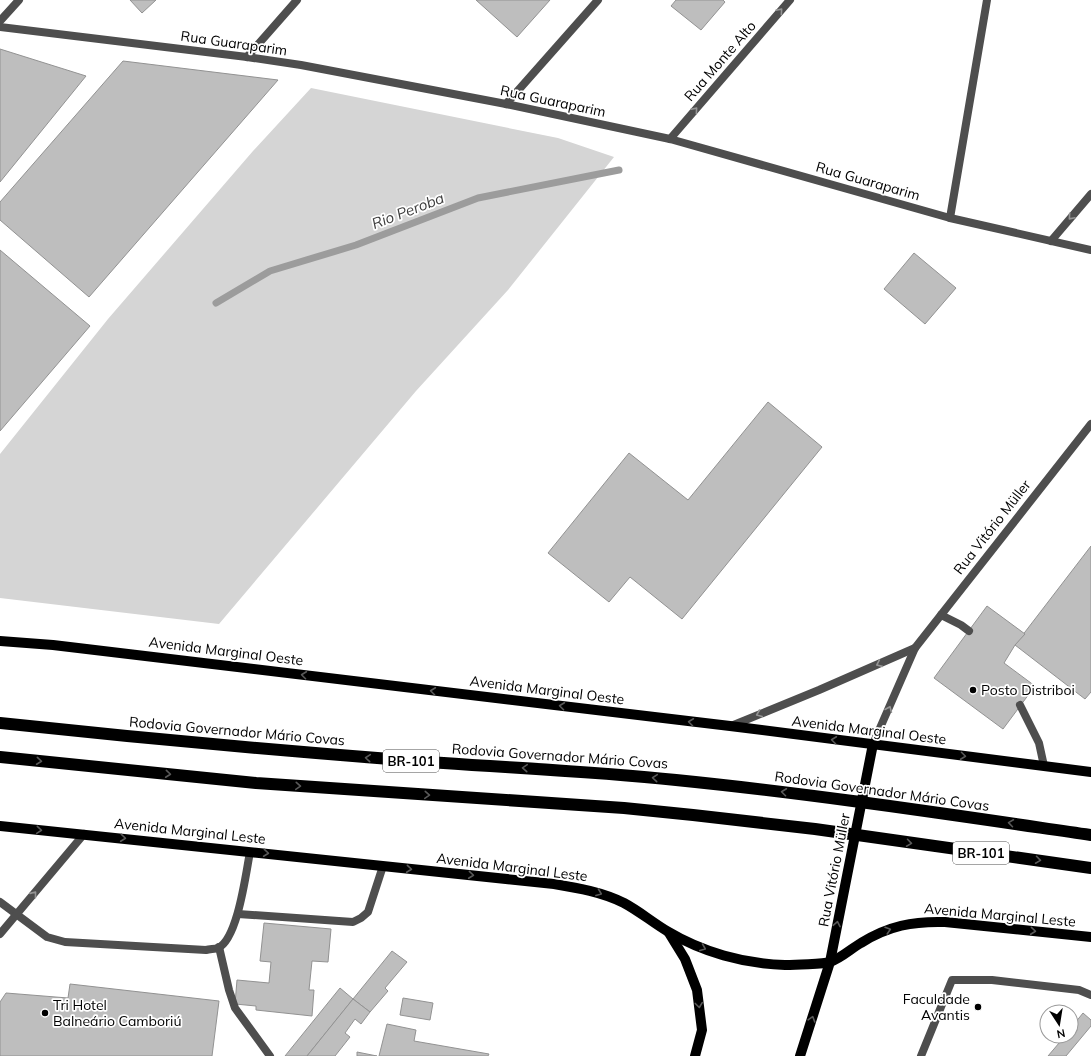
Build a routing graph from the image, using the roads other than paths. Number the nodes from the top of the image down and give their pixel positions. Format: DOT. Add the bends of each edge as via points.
graph roads {
  1 [pos="19,0"];
  2 [pos="297,0"];
  3 [pos="598,0"];
  4 [pos="790,0"];
  5 [pos="987,0"];
  6 [pos="0,21"];
  7 [pos="0,27"];
  8 [pos="247,57"];
  9 [pos="506,104"];
  10 [pos="670,139"];
  11 [pos="1091,194"];
  12 [pos="950,218"];
  13 [pos="1051,241"];
  14 [pos="1091,250"];
  15 [pos="1091,424"];
  16 [pos="941,615"];
  17 [pos="969,631"];
  18 [pos="0,641"];
  19 [pos="915,648"];
  20 [pos="1020,704"];
  21 [pos="0,723"];
  22 [pos="730,726"];
  23 [pos="873,744"];
  24 [pos="0,757"];
  25 [pos="1044,766"];
  26 [pos="1091,772"];
  27 [pos="0,826"];
  28 [pos="84,834"];
  29 [pos="1091,835"];
  30 [pos="250,852"];
  31 [pos="383,866"];
  32 [pos="1091,868"];
  33 [pos="0,902"];
  34 [pos="238,914"];
  35 [pos="17,915"];
  36 [pos="668,932"];
  37 [pos="0,934"];
  38 [pos="1091,937"];
  39 [pos="220,948"];
  40 [pos="830,962"];
  41 [pos="1091,989"];
  42 [pos="1079,990"];
  43 [pos="1091,995"];
  44 [pos="270,1056"];
  45 [pos="695,1056"];
  46 [pos="800,1056"];
  47 [pos="921,1056"];
  1 -- 6 [label="street"];
  2 -- 8 [label="street"];
  3 -- 9 [label="street"];
  10 -- 4 [label="street, Rua Monte Alto, one-way"];
  5 -- 12 [label="street"];
  7 -- 8 [label="street, Rua Guaraparim"];
  8 -- 9 [label="street, Rua Guaraparim"];
  9 -- 10 [label="street, Rua Guaraparim"];
  10 -- 12 [label="street, Rua Guaraparim"];
  11 -- 13 [label="street, one-way"];
  12 -- 13 [label="street, Rua Guaraparim"];
  13 -- 14 [label="street, Rua Guaraparim"];
  15 -- 16 [label="street, Rua Vitório Müller"];
  16 -- 17 [label="street"];
  16 -- 19 [label="street, Rua Vitório Müller"];
  22 -- 18 [label="main road, Avenida Marginal Oeste, one-way" via="53,644"];
  19 -- 22 [label="street, Rua Vitório Müller, one-way"];
  23 -- 19 [label="street, Rua Vitório Müller, one-way"];
  20 -- 25 [label="street" via="1039,743"];
  29 -- 21 [label="highway, Rodovia Governador Mário Covas / BR-101, one-way" via="823,797 676,780 392,760"];
  23 -- 22 [label="main road, Avenida Marginal Oeste, one-way"];
  23 -- 25 [label="main road, Avenida Marginal Oeste, one-way"];
  40 -- 23 [label="main road, Rua Vitório Müller, one-way"];
  24 -- 32 [label="highway, BR-101, one-way" via="256,783 694,815"];
  25 -- 26 [label="main road, Avenida Marginal Oeste"];
  27 -- 28 [label="main road, Avenida Marginal Leste, one-way"];
  28 -- 30 [label="main road, Avenida Marginal Leste, one-way"];
  35 -- 28 [label="street, one-way"];
  30 -- 31 [label="main road, Avenida Marginal Leste, one-way"];
  30 -- 34 [label="street"];
  31 -- 34 [label="street" via="368,912 353,922"];
  31 -- 36 [label="main road, Avenida Marginal Leste, one-way" via="591,890 624,903"];
  33 -- 35 [label="street"];
  34 -- 39 [label="street" via="229,936"];
  35 -- 37 [label="street"];
  35 -- 39 [label="street" via="47,936 65,942 206,950"];
  36 -- 40 [label="main road, Avenida Marginal Leste, one-way" via="714,953 744,961 785,965"];
  36 -- 45 [label="main road, one-way" via="685,959 697,990 702,1030"];
  40 -- 38 [label="main road, Avenida Marginal Leste, one-way" via="882,932 905,924 924,922"];
  39 -- 44 [label="street" via="235,1008"];
  46 -- 40 [label="main road, Rua Vitório Müller, one-way"];
  41 -- 42 [label="street"];
  42 -- 43 [label="street"];
  42 -- 47 [label="street" via="992,980 952,980"];
}
